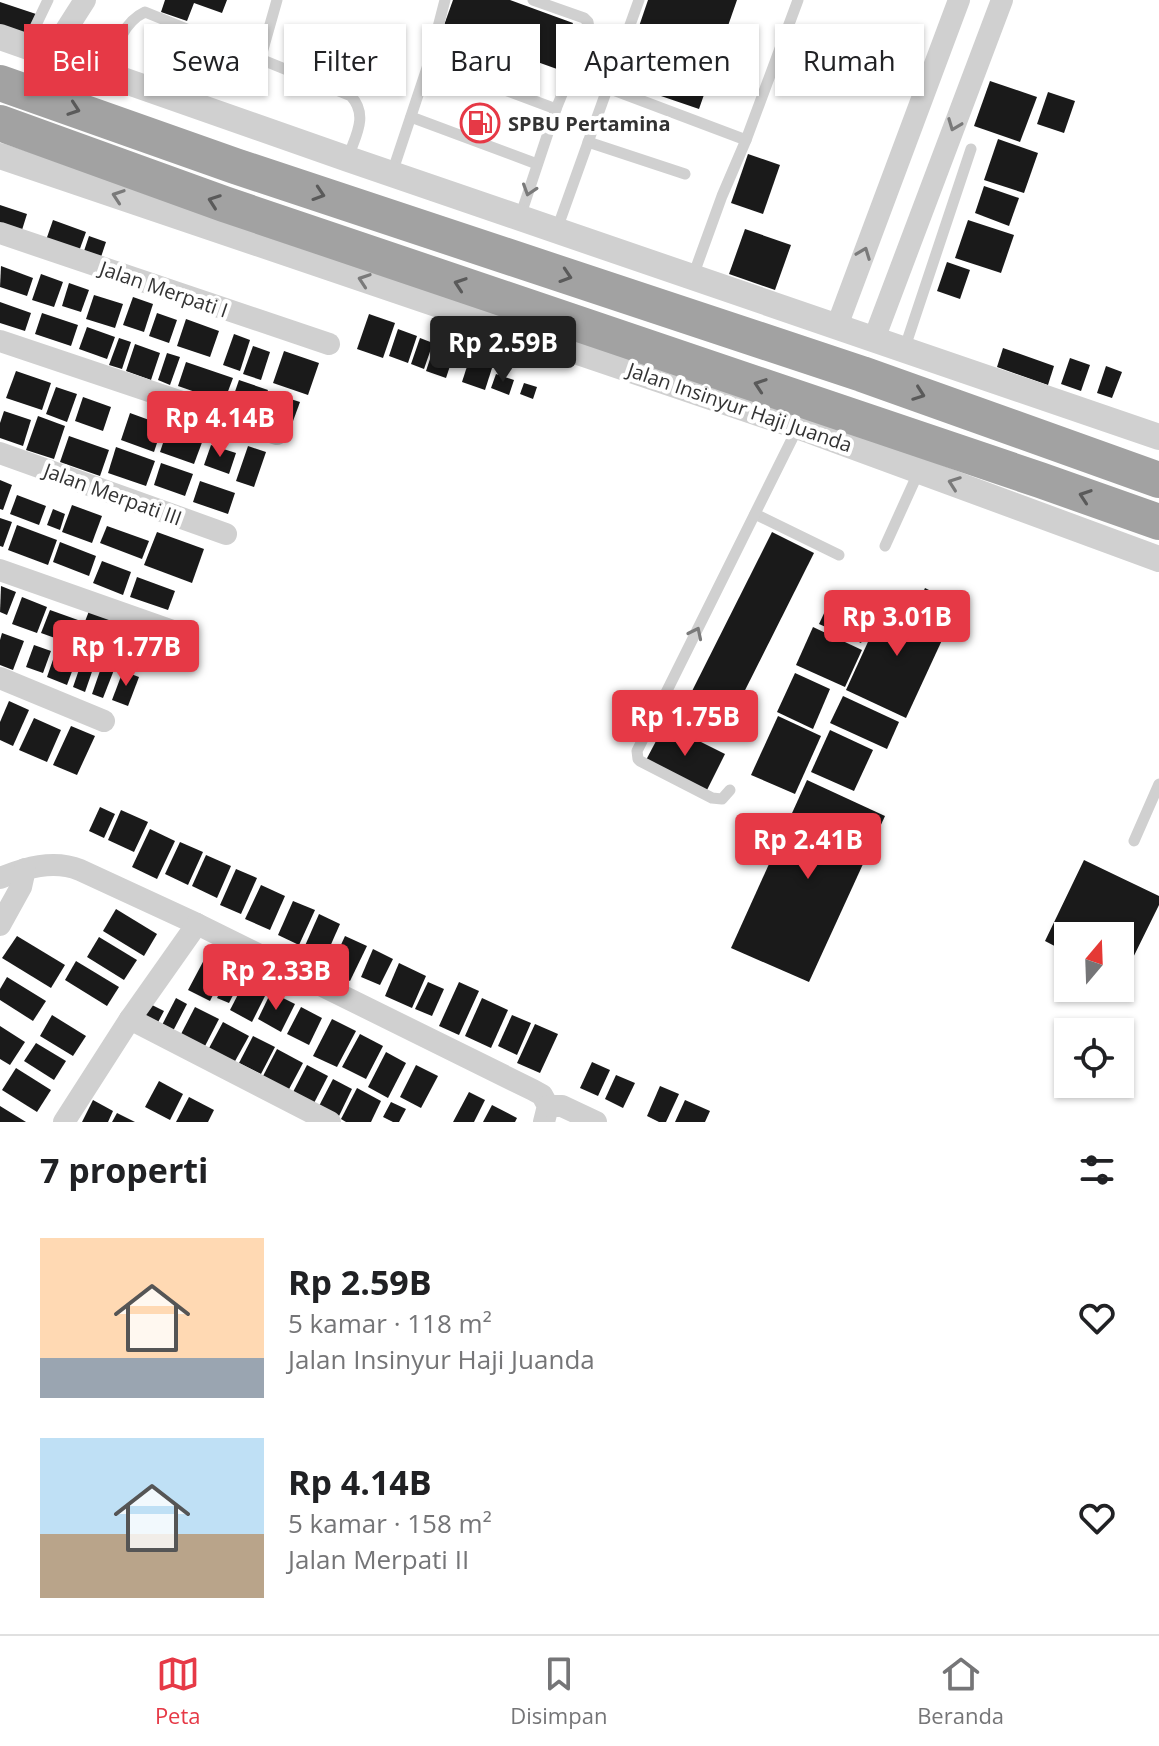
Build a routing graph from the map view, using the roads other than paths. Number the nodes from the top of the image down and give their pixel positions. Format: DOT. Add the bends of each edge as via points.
graph roads {
  1 [pos="48,0"];
  2 [pos="85,0"];
  3 [pos="277,0"];
  4 [pos="445,0"];
  5 [pos="533,0"];
  6 [pos="639,0"];
  7 [pos="798,0"];
  8 [pos="959,0"];
  9 [pos="1002,0"];
  10 [pos="43,24"];
  11 [pos="63,24"];
  12 [pos="174,24"];
  13 [pos="439,24"];
  14 [pos="631,24"];
  15 [pos="128,25"];
  16 [pos="268,32"];
  17 [pos="0,37"];
  18 [pos="24,46"];
  19 [pos="268,63"];
  20 [pos="128,82"];
  21 [pos="0,83"];
  22 [pos="422,83"];
  23 [pos="521,96"];
  24 [pos="605,96"];
  25 [pos="629,96"];
  26 [pos="556,109"];
  27 [pos="411,117"];
  28 [pos="0,123"];
  29 [pos="746,140"];
  30 [pos="588,142"];
  31 [pos="971,149"];
  32 [pos="0,156"];
  33 [pos="348,159"];
  34 [pos="537,164"];
  35 [pos="392,174"];
  36 [pos="685,174"];
  37 [pos="520,218"];
  38 [pos="557,229"];
  39 [pos="0,233"];
  40 [pos="692,276"];
  41 [pos="837,326"];
  42 [pos="874,339"];
  43 [pos="0,341"];
  44 [pos="329,344"];
  45 [pos="904,350"];
  46 [pos="823,361"];
  47 [pos="862,374"];
  48 [pos="804,415"];
  49 [pos="277,434"];
  50 [pos="1159,437"];
  51 [pos="890,444"];
  52 [pos="0,453"];
  53 [pos="919,470"];
  54 [pos="1159,481"];
  55 [pos="1033,495"];
  56 [pos="755,514"];
  57 [pos="1153,520"];
  58 [pos="226,534"];
  59 [pos="885,546"];
  60 [pos="839,555"];
  61 [pos="1159,559"];
  62 [pos="0,570"];
  63 [pos="173,631"];
  64 [pos="0,678"];
  65 [pos="104,721"];
  66 [pos="1159,784"];
  67 [pos="730,790"];
  68 [pos="1134,841"];
  69 [pos="9,884"];
  70 [pos="197,924"];
  71 [pos="0,925"];
  72 [pos="130,1019"];
  73 [pos="546,1114"];
  74 [pos="64,1122"];
  75 [pos="330,1122"];
  76 [pos="596,1122"];
  1 -- 10 [label="lane"];
  2 -- 11 [label="street"];
  3 -- 16 [label="lane"];
  4 -- 13 [label="lane"];
  5 -- 26 [label="lane" via="588,22"];
  6 -- 14 [label="lane"];
  7 -- 29 [label="lane"];
  41 -- 8 [label="street, one-way"];
  9 -- 42 [label="street, one-way"];
  12 -- 15 [label="lane" via="145,12"];
  17 -- 18 [label="street"];
  19 -- 33 [label="lane" via="351,96 359,104 362,118"];
  20 -- 33 [label="street"];
  21 -- 46 [label="highway, one-way"];
  22 -- 27 [label="lane"];
  23 -- 26 [label="lane"];
  24 -- 30 [label="lane"];
  25 -- 29 [label="lane"];
  26 -- 34 [label="lane"];
  27 -- 34 [label="lane"];
  27 -- 35 [label="lane"];
  48 -- 28 [label="highway, Jalan Insinyur Haji Juanda, one-way"];
  29 -- 40 [label="lane"];
  30 -- 36 [label="lane"];
  30 -- 38 [label="lane"];
  31 -- 45 [label="lane"];
  48 -- 32 [label="street, Jalan Insinyur Haji Juanda, one-way"];
  33 -- 35 [label="street"];
  34 -- 37 [label="lane, one-way"];
  35 -- 37 [label="street"];
  37 -- 38 [label="street"];
  38 -- 40 [label="street"];
  39 -- 44 [label="street, Jalan Merpati I"];
  40 -- 41 [label="street"];
  41 -- 42 [label="street"];
  41 -- 46 [label="street"];
  42 -- 45 [label="street"];
  42 -- 47 [label="street"];
  43 -- 49 [label="street"];
  45 -- 50 [label="street"];
  46 -- 47 [label="highway"];
  47 -- 54 [label="highway, one-way"];
  48 -- 51 [label="highway, Jalan Insinyur Haji Juanda"];
  48 -- 56 [label="lane"];
  51 -- 53 [label="street, Jalan Insinyur Haji Juanda"];
  51 -- 55 [label="highway, Jalan Insinyur Haji Juanda"];
  52 -- 58 [label="street, Jalan Merpati III"];
  55 -- 53 [label="street, Jalan Insinyur Haji Juanda, one-way"];
  53 -- 59 [label="lane"];
  54 -- 57 [label="highway"];
  57 -- 55 [label="highway, Jalan Insinyur Haji Juanda, one-way"];
  55 -- 61 [label="street, Jalan Insinyur Haji Juanda"];
  56 -- 60 [label="lane"];
  67 -- 56 [label="lane, one-way" via="722,799 712,798 637,755"];
  62 -- 63 [label="street"];
  64 -- 65 [label="street"];
  66 -- 68 [label="lane"];
  69 -- 70 [label="street" via="59,865 72,867"];
  69 -- 71 [label="street"];
  70 -- 72 [label="street"];
  70 -- 73 [label="street" via="533,1090 542,1095"];
  72 -- 74 [label="street"];
  72 -- 75 [label="street"];
  73 -- 76 [label="street" via="562,1106"];
}
